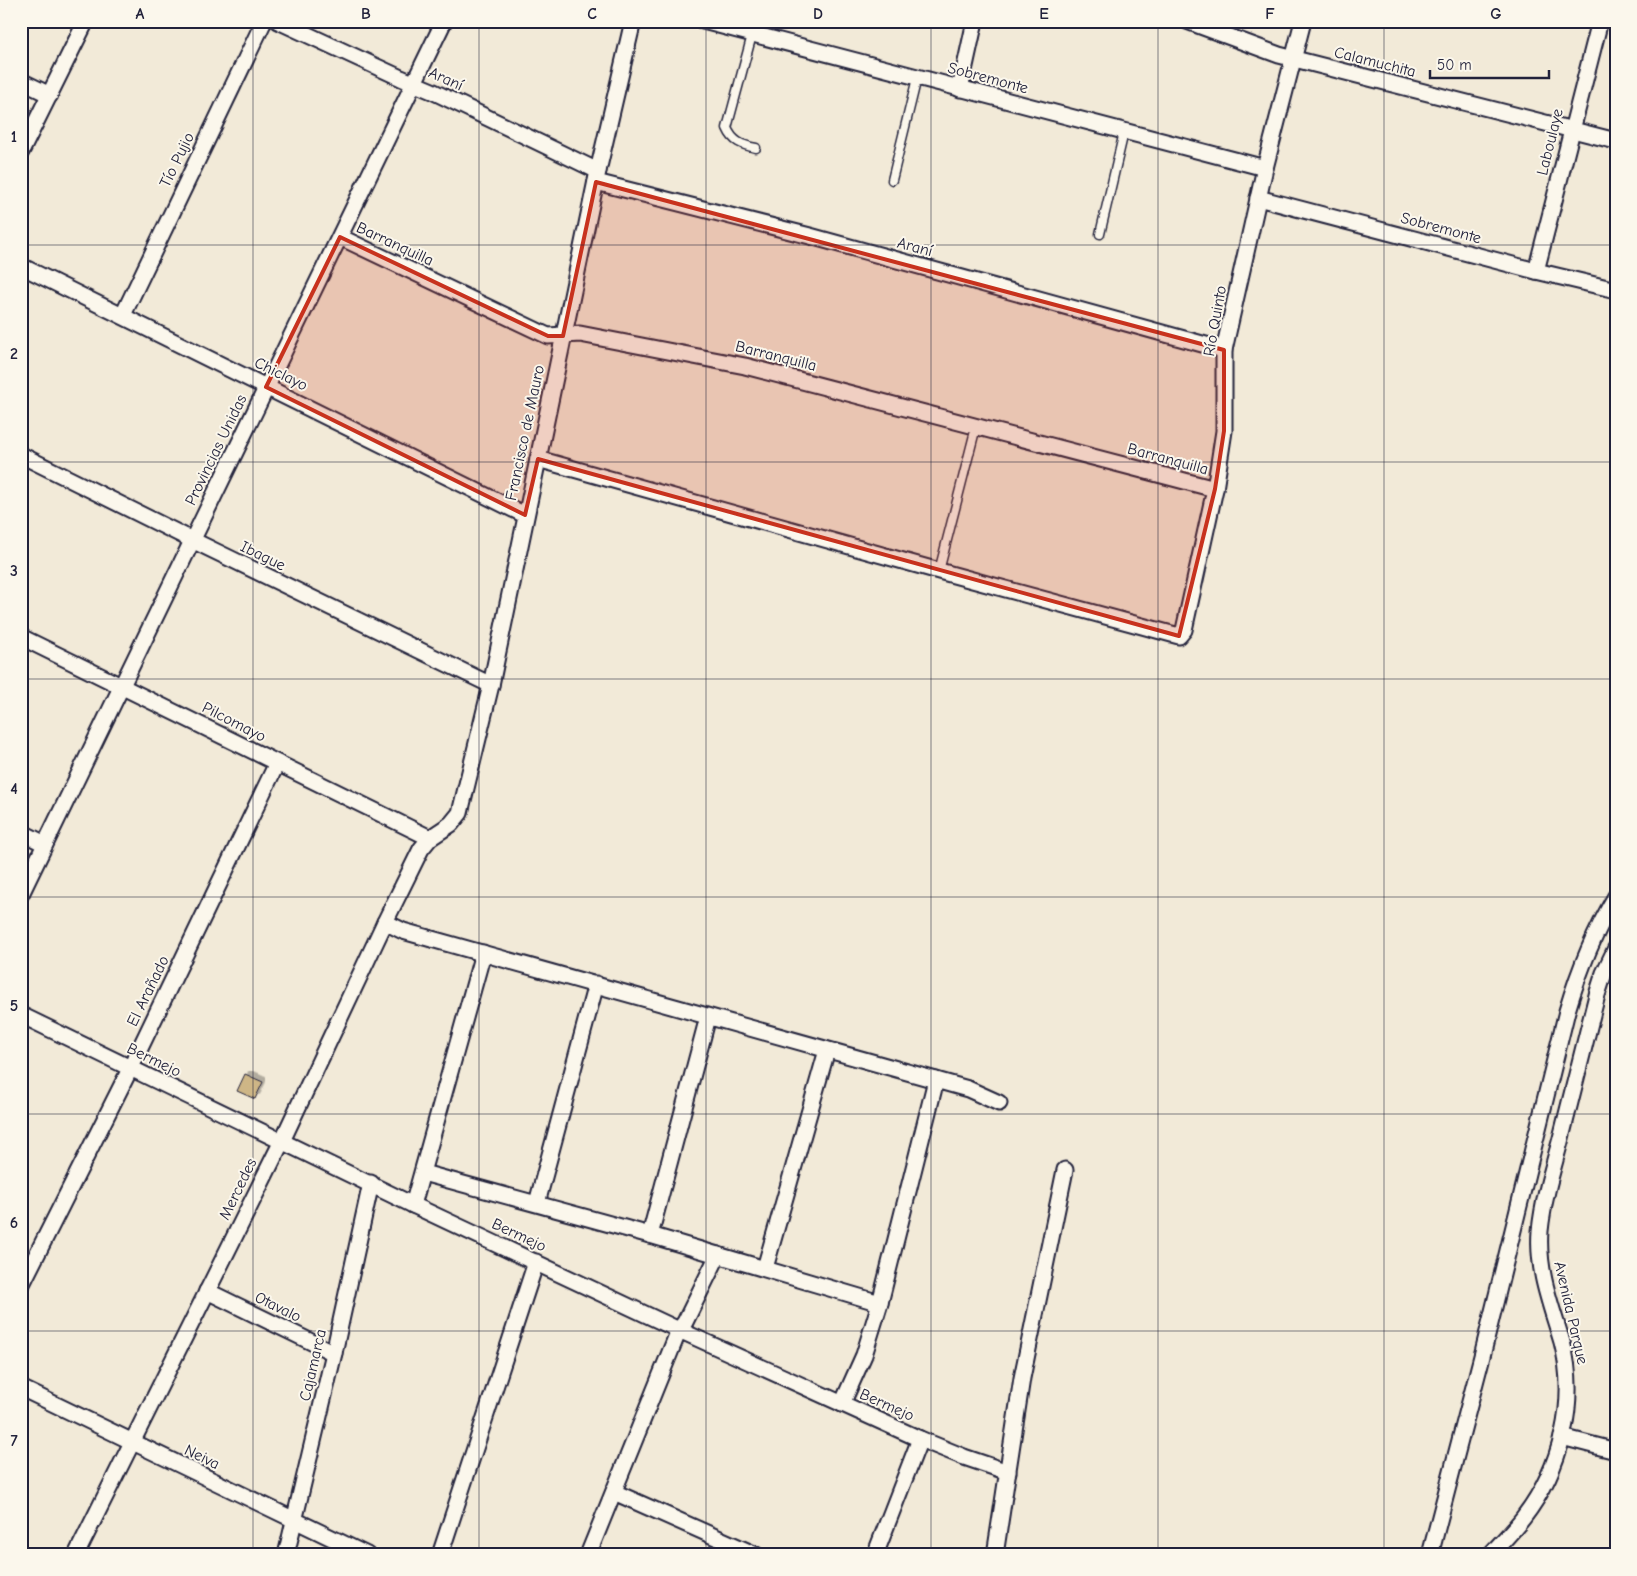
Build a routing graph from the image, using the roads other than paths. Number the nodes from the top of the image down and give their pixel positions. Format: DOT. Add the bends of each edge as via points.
graph roads {
  1 [pos="86,21"];
  2 [pos="264,21"];
  3 [pos="278,21"];
  4 [pos="444,21"];
  5 [pos="633,21"];
  6 [pos="703,21"];
  7 [pos="975,21"];
  8 [pos="1188,21"];
  9 [pos="1304,21"];
  10 [pos="1600,21"];
  11 [pos="752,35"];
  12 [pos="1294,59"];
  13 [pos="917,78"];
  14 [pos="21,81"];
  15 [pos="414,84"];
  16 [pos="960,89"];
  17 [pos="50,95"];
  18 [pos="1571,129"];
  19 [pos="1124,132"];
  20 [pos="1616,140"];
  21 [pos="756,148"];
  22 [pos="21,152"];
  23 [pos="1265,168"];
  24 [pos="597,176"];
  25 [pos="892,180"];
  26 [pos="1258,198"];
  27 [pos="1100,234"];
  28 [pos="340,237"];
  29 [pos="21,266"];
  30 [pos="1536,271"];
  31 [pos="1616,290"];
  32 [pos="123,315"];
  33 [pos="564,336"];
  34 [pos="1224,350"];
  35 [pos="266,386"];
  36 [pos="976,427"];
  37 [pos="21,455"];
  38 [pos="538,459"];
  39 [pos="1215,489"];
  40 [pos="525,515"];
  41 [pos="192,540"];
  42 [pos="939,571"];
  43 [pos="21,637"];
  44 [pos="122,685"];
  45 [pos="490,685"];
  46 [pos="277,763"];
  47 [pos="21,832"];
  48 [pos="430,838"];
  49 [pos="45,844"];
  50 [pos="21,894"];
  51 [pos="1616,896"];
  52 [pos="384,922"];
  53 [pos="1592,941"];
  54 [pos="1615,951"];
  55 [pos="483,953"];
  56 [pos="596,984"];
  57 [pos="21,1015"];
  58 [pos="708,1017"];
  59 [pos="827,1050"];
  60 [pos="130,1067"];
  61 [pos="936,1080"];
  62 [pos="999,1103"];
  63 [pos="282,1141"];
  64 [pos="1064,1170"];
  65 [pos="423,1172"];
  66 [pos="371,1183"];
  67 [pos="536,1203"];
  68 [pos="413,1205"];
  69 [pos="650,1235"];
  70 [pos="718,1256"];
  71 [pos="536,1262"];
  72 [pos="765,1268"];
  73 [pos="21,1286"];
  74 [pos="207,1292"];
  75 [pos="880,1303"];
  76 [pos="679,1330"];
  77 [pos="334,1353"];
  78 [pos="21,1388"];
  79 [pos="842,1404"];
  80 [pos="1562,1437"];
  81 [pos="920,1439"];
  82 [pos="131,1442"];
  83 [pos="1616,1451"];
  84 [pos="1008,1472"];
  85 [pos="614,1492"];
  86 [pos="293,1520"];
  87 [pos="76,1555"];
  88 [pos="286,1555"];
  89 [pos="367,1555"];
  90 [pos="440,1555"];
  91 [pos="588,1555"];
  92 [pos="756,1555"];
  93 [pos="875,1555"];
  94 [pos="995,1555"];
  95 [pos="1430,1555"];
  96 [pos="1490,1555"];
  1 -- 17 [label="street"];
  2 -- 32 [label="street, Tío Pujio"];
  3 -- 15 [label="street, Araní"];
  4 -- 15 [label="street, Provincias Unidas"];
  5 -- 24 [label="street, Francisco de Mauro"];
  6 -- 11 [label="street, Sobremonte"];
  7 -- 16 [label="street"];
  8 -- 12 [label="street, Calamuchita"];
  9 -- 12 [label="street, Río Quinto"];
  10 -- 18 [label="street, Laboulaye"];
  11 -- 13 [label="street, Sobremonte"];
  11 -- 21 [label="lane" via="727,128 730,137"];
  12 -- 18 [label="street, Calamuchita"];
  12 -- 23 [label="street, Río Quinto"];
  13 -- 16 [label="street, Sobremonte"];
  13 -- 25 [label="lane"];
  14 -- 17 [label="street"];
  15 -- 24 [label="street, Araní"];
  15 -- 28 [label="street, Provincias Unidas"];
  16 -- 19 [label="street, Sobremonte"];
  17 -- 22 [label="street"];
  18 -- 20 [label="street, Calamuchita"];
  18 -- 30 [label="street, Laboulaye"];
  19 -- 23 [label="street, Sobremonte"];
  19 -- 27 [label="lane"];
  23 -- 26 [label="street, Río Quinto"];
  24 -- 33 [label="street, Francisco de Mauro"];
  24 -- 34 [label="street, Araní"];
  26 -- 30 [label="street, Sobremonte"];
  26 -- 34 [label="street, Río Quinto"];
  28 -- 33 [label="street, Barranquilla" via="548,336"];
  28 -- 35 [label="street, Provincias Unidas"];
  29 -- 32 [label="street, Chiclayo"];
  30 -- 31 [label="street, Sobremonte"];
  32 -- 35 [label="street, Chiclayo"];
  33 -- 36 [label="street, Barranquilla" via="580,334 745,366"];
  33 -- 38 [label="street, Francisco de Mauro"];
  34 -- 39 [label="street, Río Quinto" via="1224,431"];
  35 -- 40 [label="street, Chiclayo"];
  35 -- 41 [label="street, Provincias Unidas"];
  36 -- 39 [label="street, Barranquilla"];
  36 -- 42 [label="lane"];
  37 -- 41 [label="street, Ibague"];
  38 -- 40 [label="street, Francisco de Mauro"];
  38 -- 42 [label="street"];
  39 -- 42 [label="street, Río Quinto" via="1184,630 1179,636"];
  40 -- 45 [label="street, Francisco de Mauro"];
  41 -- 44 [label="street, Provincias Unidas"];
  41 -- 45 [label="street, Ibague"];
  43 -- 44 [label="street, Pilcomayo"];
  44 -- 46 [label="street, Pilcomayo"];
  44 -- 49 [label="street, Provincias Unidas"];
  45 -- 48 [label="street, Francisco de Mauro" via="460,813 451,824"];
  46 -- 48 [label="street, Pilcomayo"];
  46 -- 60 [label="street, El Arañado"];
  47 -- 49 [label="street"];
  48 -- 52 [label="street, Mercedes" via="421,849"];
  49 -- 50 [label="street, Provincias Unidas"];
  51 -- 53 [label="street"];
  52 -- 55 [label="street" via="403,931"];
  52 -- 63 [label="street, Mercedes"];
  53 -- 54 [label="street"];
  53 -- 95 [label="street" via="1567,1011"];
  54 -- 80 [label="street, Avenida Parque" via="1597,995 1540,1230 1541,1270 1566,1364 1567,1395"];
  55 -- 56 [label="street"];
  55 -- 65 [label="street"];
  56 -- 58 [label="street"];
  56 -- 67 [label="street"];
  57 -- 60 [label="street, Bermejo"];
  58 -- 59 [label="street"];
  58 -- 69 [label="street"];
  59 -- 61 [label="street"];
  59 -- 72 [label="street"];
  60 -- 63 [label="street, Bermejo"];
  60 -- 73 [label="street, El Arañado"];
  61 -- 62 [label="street" via="968,1089"];
  61 -- 75 [label="street"];
  63 -- 66 [label="street, Bermejo"];
  63 -- 74 [label="street, Mercedes"];
  64 -- 84 [label="street" via="1022,1378"];
  65 -- 67 [label="street"];
  65 -- 68 [label="street"];
  66 -- 68 [label="street, Bermejo"];
  66 -- 77 [label="street, Cajamarca"];
  67 -- 69 [label="street"];
  68 -- 71 [label="street, Bermejo"];
  69 -- 70 [label="street"];
  70 -- 72 [label="street"];
  70 -- 76 [label="street"];
  71 -- 76 [label="street, Bermejo"];
  71 -- 90 [label="street"];
  72 -- 75 [label="street"];
  74 -- 77 [label="street, Otavalo"];
  74 -- 82 [label="street, Mercedes"];
  75 -- 79 [label="street" via="864,1355"];
  76 -- 79 [label="street, Bermejo"];
  76 -- 85 [label="street"];
  77 -- 86 [label="street, Cajamarca"];
  78 -- 82 [label="street, Neiva"];
  79 -- 81 [label="street, Bermejo"];
  80 -- 83 [label="street"];
  80 -- 96 [label="street, Avenida Parque" via="1558,1455 1524,1518"];
  81 -- 84 [label="street, Bermejo"];
  81 -- 93 [label="street"];
  82 -- 86 [label="street, Neiva"];
  82 -- 87 [label="street, Mercedes"];
  84 -- 94 [label="street"];
  85 -- 91 [label="street"];
  85 -- 92 [label="street"];
  86 -- 88 [label="street, Cajamarca"];
  86 -- 89 [label="street, Neiva"];
}
